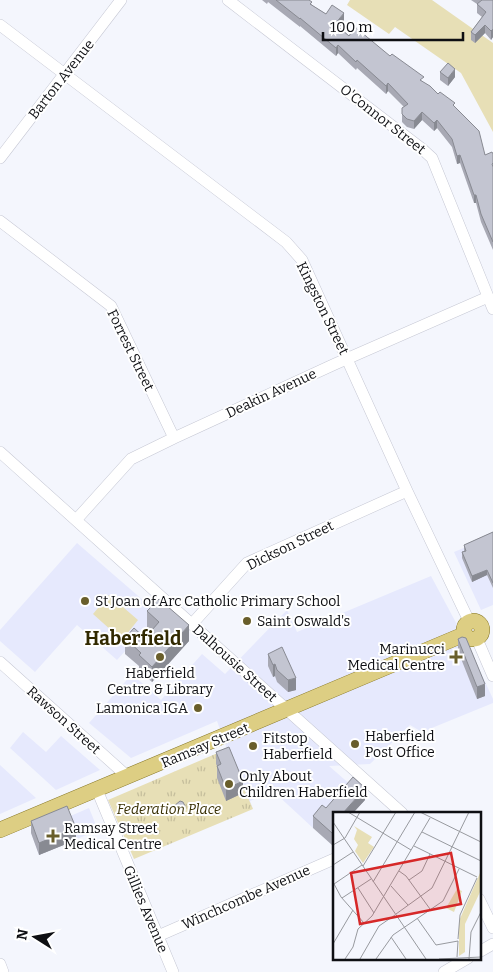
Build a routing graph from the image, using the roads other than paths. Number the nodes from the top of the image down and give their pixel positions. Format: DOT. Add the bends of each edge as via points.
graph roads {
  1 [pos="121,0"];
  2 [pos="228,0"];
  3 [pos="0,25"];
  4 [pos="65,75"];
  5 [pos="0,158"];
  6 [pos="0,221"];
  7 [pos="488,297"];
  8 [pos="493,309"];
  9 [pos="347,359"];
  10 [pos="174,438"];
  11 [pos="0,452"];
  12 [pos="407,491"];
  13 [pos="76,520"];
  14 [pos="192,624"];
  15 [pos="477,628"];
  16 [pos="0,662"];
  17 [pos="493,676"];
  18 [pos="288,710"];
  19 [pos="128,777"];
  20 [pos="96,790"];
  21 [pos="401,812"];
  22 [pos="0,830"];
  23 [pos="333,859"];
  24 [pos="480,901"];
  25 [pos="493,928"];
  26 [pos="158,936"];
  27 [pos="493,944"];
  28 [pos="480,951"];
  29 [pos="465,960"];
  30 [pos="0,964"];
  31 [pos="3,972"];
  32 [pos="173,972"];
  33 [pos="444,972"];
  1 -- 4 [label="street, Barton Avenue"];
  2 -- 7 [label="street, O'Connor Street" via="432,158"];
  3 -- 4 [label="street, Kingston Street"];
  4 -- 5 [label="street, Barton Avenue"];
  4 -- 9 [label="street, Kingston Street" via="286,242 302,260"];
  6 -- 10 [label="street, Forrest Street" via="111,306"];
  7 -- 8 [label="street, O'Connor Street"];
  7 -- 9 [label="street, Deakin Avenue"];
  9 -- 10 [label="street, Deakin Avenue"];
  9 -- 12 [label="street, Kingston Street"];
  10 -- 13 [label="street, Deakin Avenue" via="132,460"];
  11 -- 13 [label="street, Dalhousie Street"];
  12 -- 14 [label="street, Dickson Street" via="246,563"];
  12 -- 15 [label="street, Kingston Street"];
  13 -- 14 [label="street, Dalhousie Street"];
  14 -- 18 [label="street, Dalhousie Street"];
  15 -- 17 [label="street, Kingston Street"];
  15 -- 18 [label="main road, Ramsay Street"];
  16 -- 19 [label="street, Rawson Street"];
  18 -- 19 [label="main road, Ramsay Street"];
  18 -- 21 [label="street, Dalhousie Street"];
  19 -- 20 [label="main road, Ramsay Street"];
  20 -- 22 [label="main road, Ramsay Street"];
  20 -- 26 [label="street, Gillies Avenue"];
  23 -- 26 [label="street, Winchcombe Avenue"];
  24 -- 25 [label="street"];
  26 -- 32 [label="street, Gillies Avenue"];
  27 -- 28 [label="street"];
  29 -- 33 [label="street"];
  30 -- 31 [label="street"];
}
